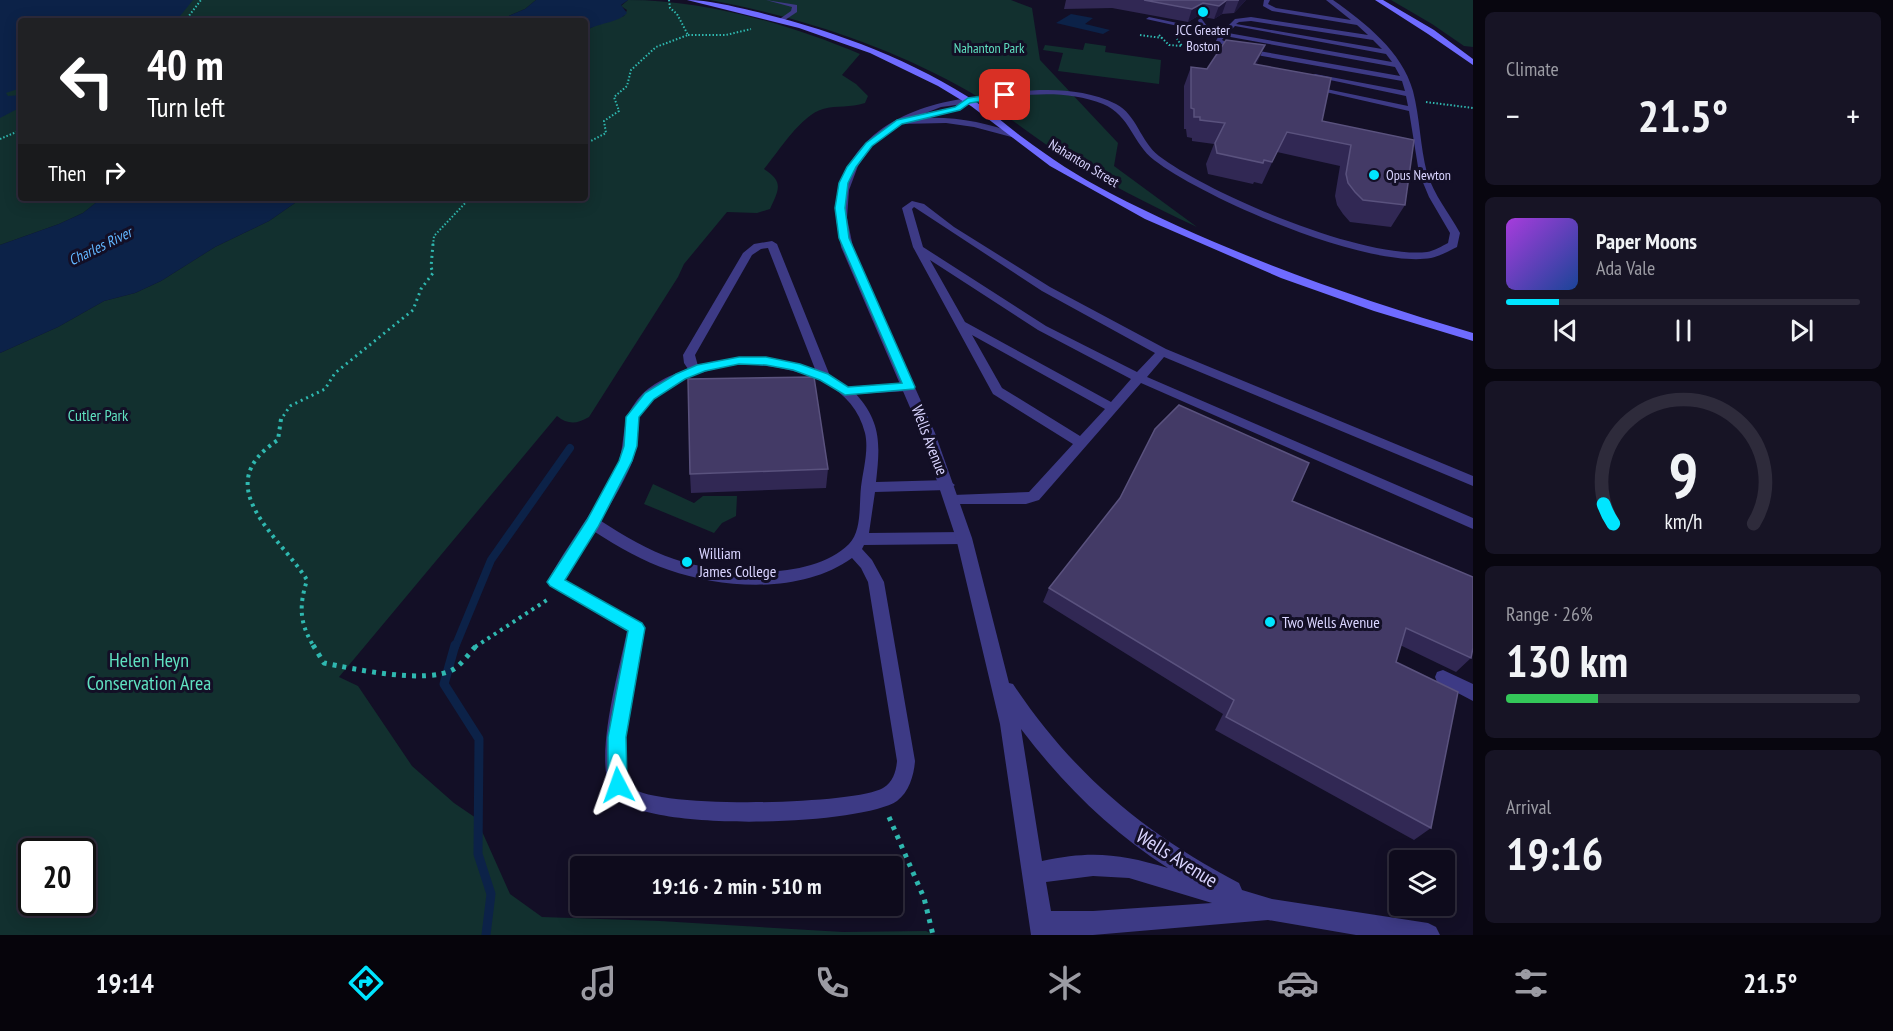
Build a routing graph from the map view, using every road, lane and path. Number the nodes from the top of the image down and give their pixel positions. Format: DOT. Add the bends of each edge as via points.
graph roads {
  1 [pos="201,0"];
  2 [pos="669,0"];
  3 [pos="690,0"];
  4 [pos="769,0"];
  5 [pos="1268,0"];
  6 [pos="1329,0"];
  7 [pos="1378,0"];
  8 [pos="187,18"];
  9 [pos="783,19"];
  10 [pos="1149,19"];
  11 [pos="1201,21"];
  12 [pos="1360,24"];
  13 [pos="1233,25"];
  14 [pos="760,27"];
  15 [pos="1206,31"];
  16 [pos="688,35"];
  17 [pos="1140,35"];
  18 [pos="1224,35"];
  19 [pos="1146,37"];
  20 [pos="1375,38"];
  21 [pos="1387,52"];
  22 [pos="1473,63"];
  23 [pos="1396,65"];
  24 [pos="1305,74"];
  25 [pos="1404,79"];
  26 [pos="1302,86"];
  27 [pos="968,101"];
  28 [pos="1410,101"];
  29 [pos="1473,108"];
  30 [pos="900,122"];
  31 [pos="18,131"];
  32 [pos="1016,137"];
  33 [pos="0,139"];
  34 [pos="588,142"];
  35 [pos="467,201"];
  36 [pos="918,247"];
  37 [pos="961,324"];
  38 [pos="1473,337"];
  39 [pos="1162,351"];
  40 [pos="695,370"];
  41 [pos="824,377"];
  42 [pos="1139,378"];
  43 [pos="909,387"];
  44 [pos="845,391"];
  45 [pos="1113,408"];
  46 [pos="1082,443"];
  47 [pos="1473,481"];
  48 [pos="948,485"];
  49 [pos="868,487"];
  50 [pos="953,500"];
  51 [pos="592,523"];
  52 [pos="1473,524"];
  53 [pos="964,538"];
  54 [pos="857,544"];
  55 [pos="567,589"];
  56 [pos="432,674"];
  57 [pos="1443,677"];
  58 [pos="1001,681"];
  59 [pos="1473,693"];
  60 [pos="880,800"];
  61 [pos="1034,874"];
  62 [pos="1272,910"];
  63 [pos="1042,929"];
  64 [pos="933,935"];
  65 [pos="1428,935"];
  1 -- 8 [label="path"];
  2 -- 16 [label="path"];
  3 -- 9 [label="main road, Nahanton Street"];
  4 -- 9 [label="lane" via="795,6 794,12"];
  5 -- 12 [label="lane" via="1265,5 1274,10"];
  6 -- 12 [label="lane"];
  7 -- 22 [label="main road"];
  9 -- 27 [label="main road, Nahanton Street" via="867,49"];
  10 -- 15 [label="lane"];
  11 -- 15 [label="lane"];
  12 -- 20 [label="lane"];
  13 -- 18 [label="lane"];
  13 -- 20 [label="lane" via="1237,20 1267,20"];
  13 -- 21 [label="lane"];
  14 -- 16 [label="path" via="726,35"];
  15 -- 18 [label="lane"];
  16 -- 34 [label="path" via="656,47 631,70 627,86 614,97 619,111 604,121 606,133"];
  17 -- 19 [label="path"];
  18 -- 23 [label="lane"];
  18 -- 25 [label="lane" via="1218,40 1234,49"];
  20 -- 21 [label="lane"];
  21 -- 23 [label="lane"];
  23 -- 25 [label="lane"];
  24 -- 28 [label="lane"];
  25 -- 28 [label="lane"];
  26 -- 28 [label="lane"];
  27 -- 28 [label="lane" via="1048,91 1099,99 1125,112 1143,145 1160,161 1207,188 1297,227 1353,246 1403,256 1430,255 1449,249 1455,233 1427,185"];
  27 -- 30 [label="street, Wells Avenue" via="957,109"];
  27 -- 32 [label="main road, Nahanton Street"];
  28 -- 29 [label="path"];
  30 -- 32 [label="street" via="956,120"];
  30 -- 43 [label="street, Wells Avenue" via="874,140 856,161 844,183 840,208 847,247"];
  31 -- 33 [label="path"];
  32 -- 38 [label="main road, Nahanton Street" via="1085,183 1204,242 1343,296"];
  35 -- 56 [label="path" via="434,236 433,273 413,310 335,373 326,390 288,407 281,417 278,440 261,452 249,468 247,485 253,507 307,580 300,603 305,632 324,663 376,674"];
  36 -- 37 [label="lane"];
  36 -- 39 [label="lane" via="906,208 912,204 921,206 1046,289"];
  36 -- 42 [label="lane" via="1042,327"];
  37 -- 45 [label="lane"];
  37 -- 46 [label="lane" via="998,391"];
  39 -- 42 [label="lane"];
  39 -- 47 [label="lane"];
  40 -- 41 [label="lane" via="739,360 766,361"];
  40 -- 41 [label="lane" via="689,355 748,254 758,246 772,244"];
  40 -- 51 [label="lane" via="657,390 635,412 626,461"];
  41 -- 44 [label="lane"];
  42 -- 45 [label="lane"];
  42 -- 52 [label="lane"];
  43 -- 44 [label="lane"];
  43 -- 48 [label="street, Wells Avenue"];
  44 -- 49 [label="lane" via="859,407 872,433"];
  45 -- 46 [label="lane"];
  46 -- 50 [label="lane" via="1031,497"];
  48 -- 49 [label="lane"];
  48 -- 50 [label="street, Wells Avenue"];
  49 -- 54 [label="lane"];
  50 -- 53 [label="street, Wells Avenue"];
  51 -- 54 [label="lane" via="641,552 675,566 714,574 789,575 826,565"];
  51 -- 55 [label="lane" via="555,582"];
  53 -- 54 [label="lane"];
  53 -- 58 [label="street, Wells Avenue"];
  54 -- 60 [label="lane" via="876,582 906,761 898,787"];
  55 -- 56 [label="path" via="477,645 454,669"];
  55 -- 60 [label="lane" via="636,628 616,757 618,785 630,798 668,806 754,812 829,809"];
  57 -- 59 [label="lane"];
  58 -- 61 [label="street, Wells Avenue"];
  58 -- 62 [label="street, Wells Avenue" via="1059,761 1132,831 1209,880"];
  60 -- 64 [label="path" via="924,898"];
  61 -- 62 [label="street, Wells Avenue" via="1067,866 1118,865"];
  61 -- 63 [label="street, Wells Avenue"];
  62 -- 63 [label="street, Wells Avenue"];
  62 -- 65 [label="street, Wells Avenue"];
}
